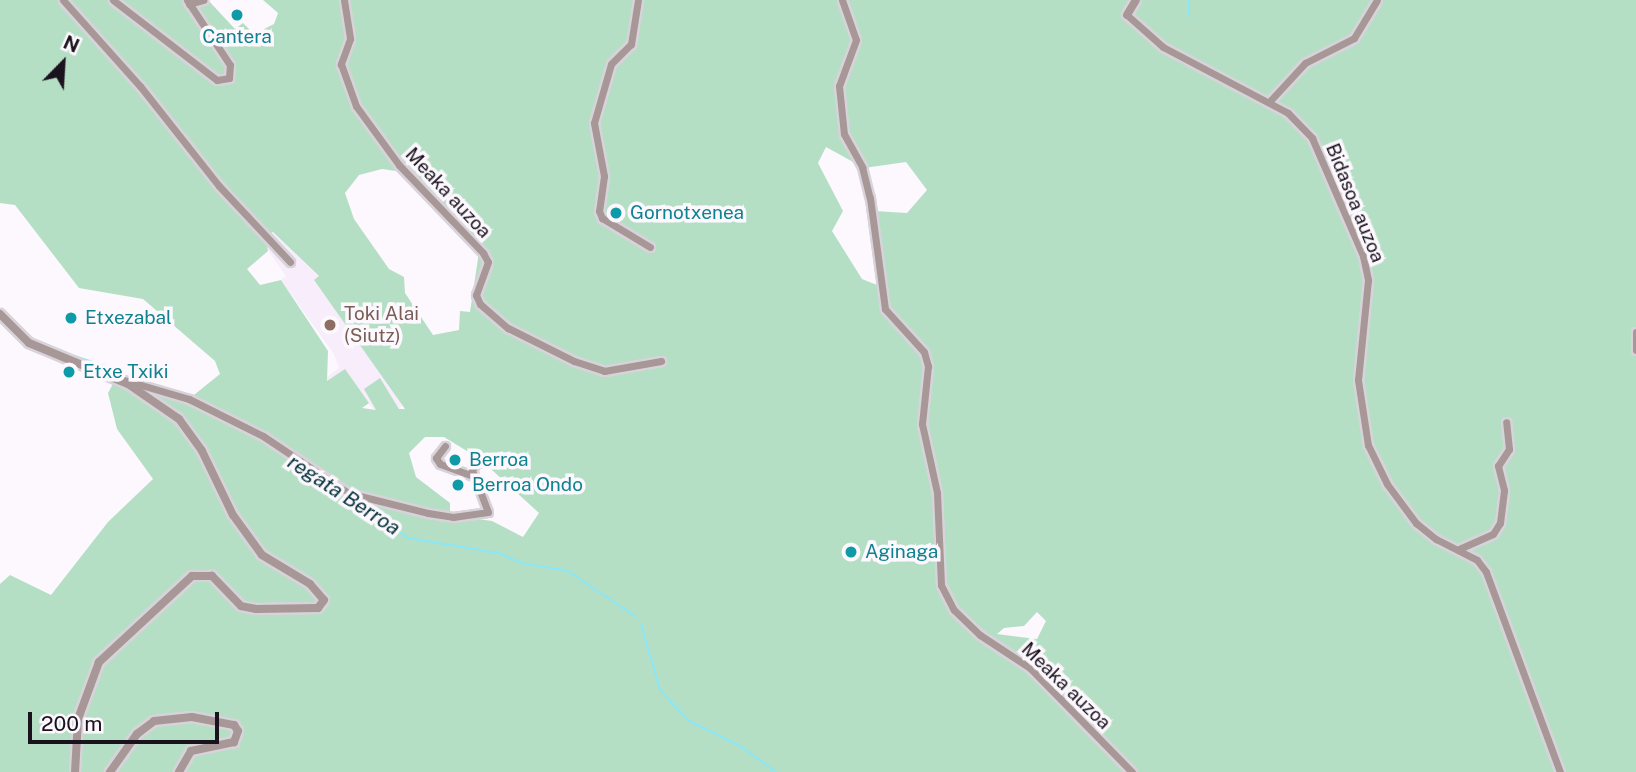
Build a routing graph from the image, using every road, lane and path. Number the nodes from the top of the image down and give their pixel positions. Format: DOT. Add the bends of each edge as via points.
graph roads {
  1 [pos="63,0"];
  2 [pos="113,0"];
  3 [pos="203,0"];
  4 [pos="344,0"];
  5 [pos="638,0"];
  6 [pos="842,0"];
  7 [pos="1136,0"];
  8 [pos="1377,0"];
  9 [pos="188,2"];
  10 [pos="1127,15"];
  11 [pos="1269,102"];
  12 [pos="650,247"];
  13 [pos="290,262"];
  14 [pos="0,314"];
  15 [pos="1636,332"];
  16 [pos="1636,350"];
  17 [pos="661,361"];
  18 [pos="116,378"];
  19 [pos="1506,422"];
  20 [pos="445,446"];
  21 [pos="503,457"];
  22 [pos="471,475"];
  23 [pos="1459,550"];
  24 [pos="75,772"];
  25 [pos="110,772"];
  26 [pos="179,772"];
  27 [pos="1132,772"];
  28 [pos="1560,772"];
  1 -- 13 [label="street" via="140,86 219,186"];
  2 -- 9 [label="street" via="218,80 229,78 230,65"];
  3 -- 9 [label="street"];
  4 -- 17 [label="street, Meaka auzoa" via="350,39 341,64 356,106 399,165 483,253 488,262 475,296 480,304 508,328 573,361 604,370"];
  5 -- 12 [label="street" via="631,44 611,64 594,123 604,176 602,218"];
  6 -- 27 [label="street, Meaka auzoa" via="856,40 839,86 844,134 862,167 872,208 885,309 924,352 928,366 922,424 937,493 941,585 954,610 980,635 1030,668"];
  7 -- 10 [label="street"];
  8 -- 11 [label="street" via="1354,38 1305,63"];
  10 -- 11 [label="street, Bidasoa auzoa" via="1163,47"];
  11 -- 23 [label="street, Bidasoa auzoa" via="1296,119 1312,138 1363,256 1368,290 1358,380 1375,462 1416,523"];
  14 -- 18 [label="street" via="45,352"];
  15 -- 16 [label="street"];
  18 -- 22 [label="street" via="189,399 297,455 348,493 453,517 488,512 483,491"];
  18 -- 24 [label="street" via="179,419 202,452 233,515 262,555 310,584 324,600 318,608 256,609 241,606 212,576 192,576 99,663 78,719"];
  19 -- 23 [label="street" via="1509,449 1498,466 1504,490 1500,523 1493,534"];
  20 -- 22 [label="street" via="436,458 440,464"];
  21 -- 22 [label="street" via="476,463"];
  23 -- 28 [label="street, Bidasoa auzoa" via="1477,560 1486,572"];
  25 -- 26 [label="street" via="136,734 154,721 192,717 234,725 239,731 234,741 191,751"];
}
